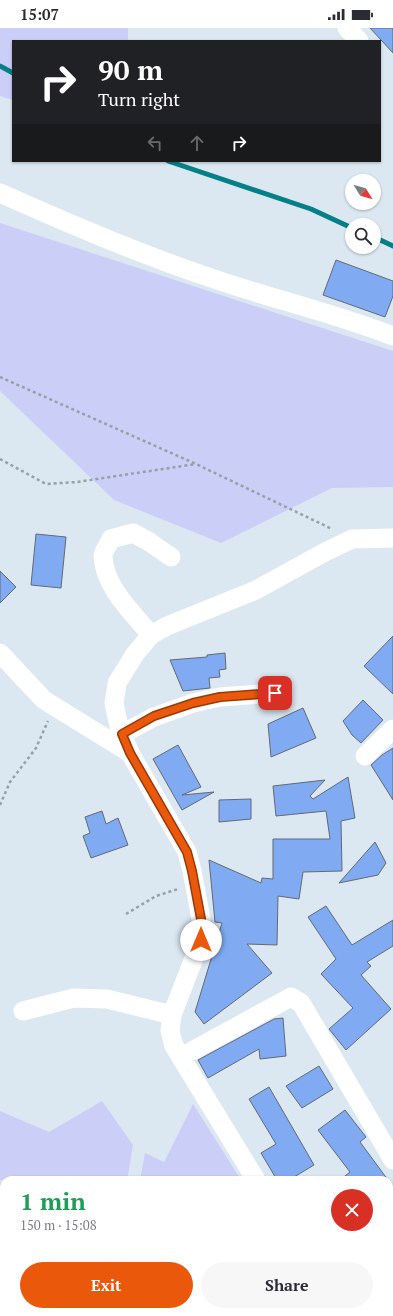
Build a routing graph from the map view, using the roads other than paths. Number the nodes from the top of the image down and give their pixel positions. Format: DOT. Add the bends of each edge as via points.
graph roads {
  1 [pos="347,28"];
  2 [pos="358,40"];
  3 [pos="0,193"];
  4 [pos="393,336"];
  5 [pos="388,541"];
  6 [pos="171,558"];
  7 [pos="151,635"];
  8 [pos="0,653"];
  9 [pos="275,693"];
  10 [pos="393,729"];
  11 [pos="122,734"];
  12 [pos="130,753"];
  13 [pos="365,756"];
  14 [pos="23,1011"];
  15 [pos="172,1015"];
  16 [pos="181,1056"];
  17 [pos="393,1160"];
  18 [pos="254,1176"];
  1 -- 2 [label="street"];
  3 -- 4 [label="street" via="123,246 220,281 329,313"];
  5 -- 7 [label="street" via="352,539 256,590"];
  6 -- 7 [label="street" via="148,541 133,534 111,539 103,555 107,575 117,594"];
  7 -- 11 [label="street" via="135,654 117,683 114,704"];
  8 -- 12 [label="street" via="44,700"];
  9 -- 11 [label="street" via="220,697 193,703 154,716"];
  10 -- 13 [label="street"];
  11 -- 12 [label="street"];
  12 -- 15 [label="street" via="187,852 201,919 201,940"];
  14 -- 15 [label="street" via="74,998 107,1000"];
  15 -- 16 [label="street" via="170,1031 174,1046"];
  16 -- 17 [label="street" via="291,997 300,1003"];
  16 -- 18 [label="street"];
}
